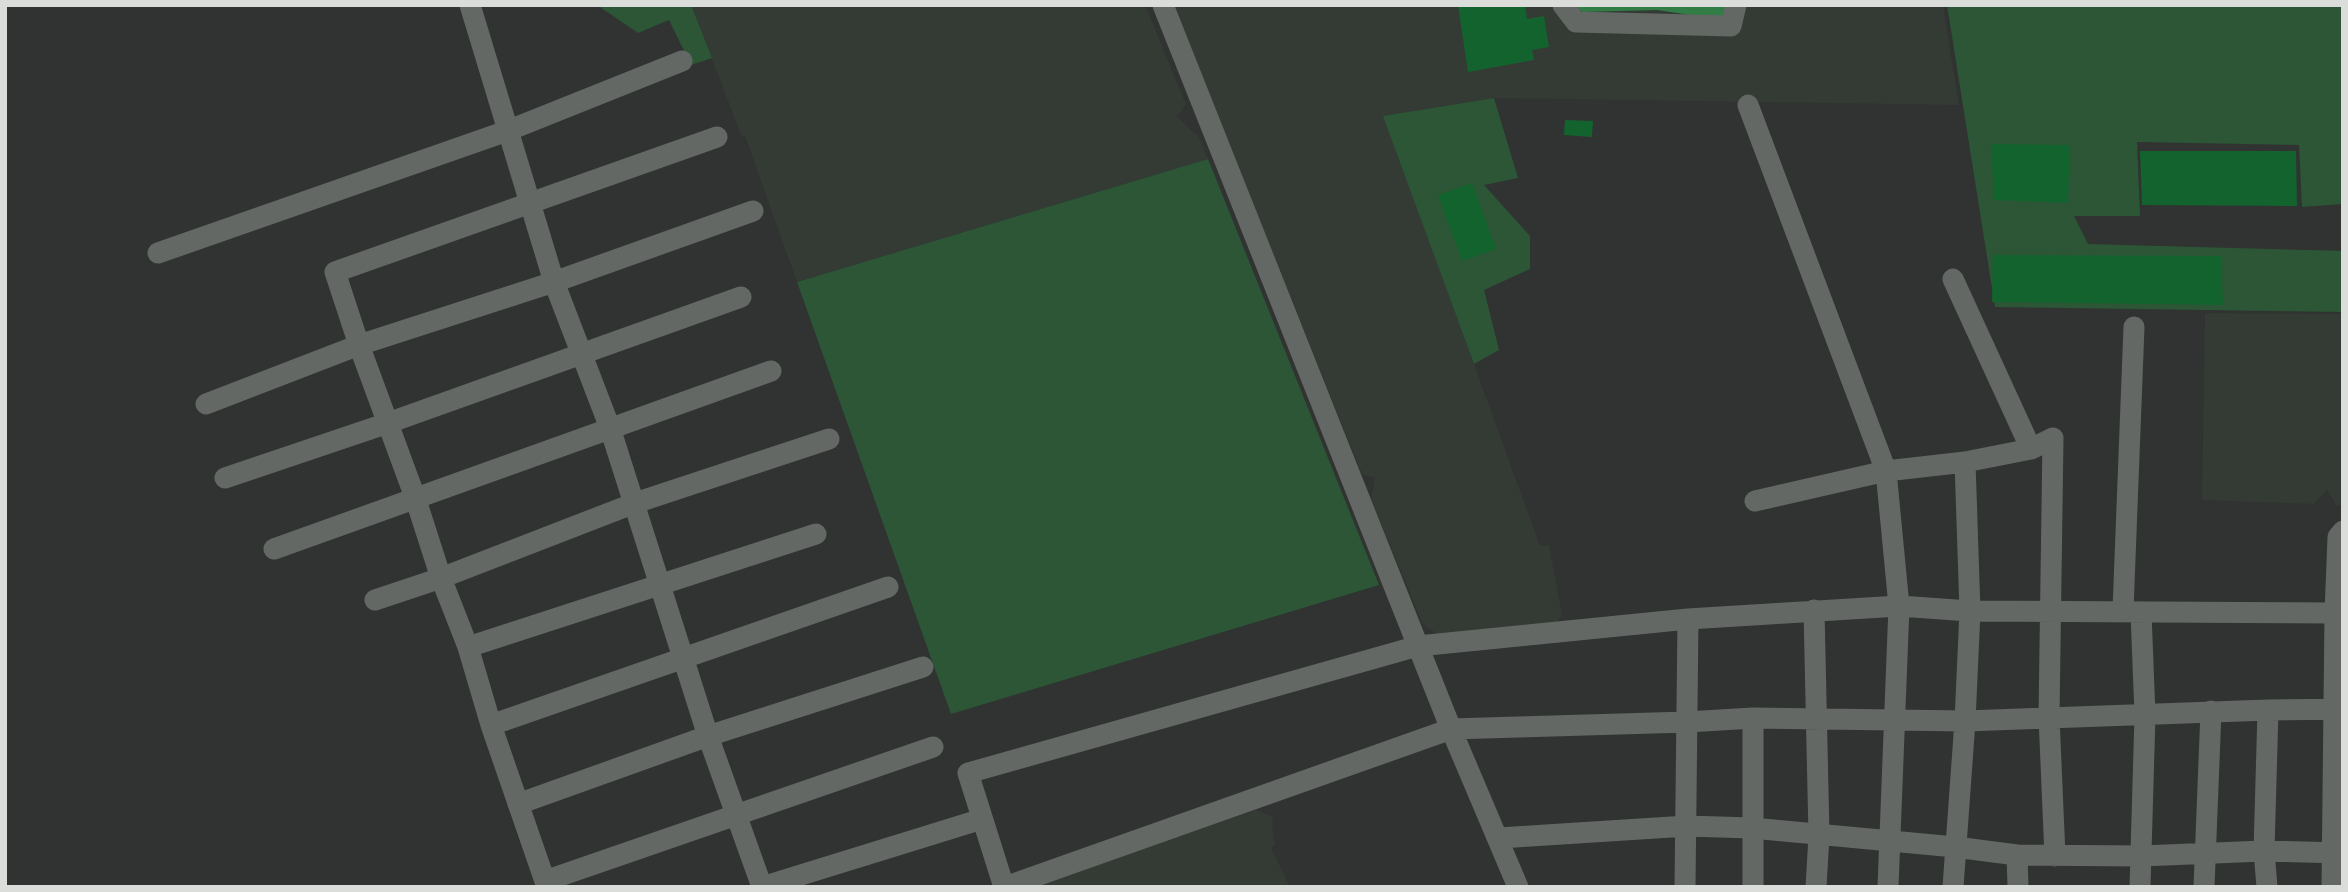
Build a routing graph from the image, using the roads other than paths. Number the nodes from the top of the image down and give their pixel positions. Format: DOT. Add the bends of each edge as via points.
graph roads {
  1 [pos="470,5"];
  2 [pos="1163,5"];
  3 [pos="1563,5"];
  4 [pos="1736,5"];
  5 [pos="682,61"];
  6 [pos="1748,105"];
  7 [pos="507,131"];
  8 [pos="717,137"];
  9 [pos="530,204"];
  10 [pos="753,212"];
  11 [pos="158,253"];
  12 [pos="1953,279"];
  13 [pos="554,282"];
  14 [pos="741,297"];
  15 [pos="2134,327"];
  16 [pos="359,345"];
  17 [pos="582,354"];
  18 [pos="771,371"];
  19 [pos="206,404"];
  20 [pos="388,423"];
  21 [pos="610,428"];
  22 [pos="829,439"];
  23 [pos="2031,449"];
  24 [pos="1965,461"];
  25 [pos="1886,471"];
  26 [pos="225,478"];
  27 [pos="415,497"];
  28 [pos="1755,501"];
  29 [pos="635,503"];
  30 [pos="2343,531"];
  31 [pos="816,534"];
  32 [pos="274,549"];
  33 [pos="441,578"];
  34 [pos="660,586"];
  35 [pos="888,587"];
  36 [pos="375,600"];
  37 [pos="1899,606"];
  38 [pos="1814,610"];
  39 [pos="1970,611"];
  40 [pos="2049,611"];
  41 [pos="2132,612"];
  42 [pos="2335,613"];
  43 [pos="1688,619"];
  44 [pos="1418,646"];
  45 [pos="468,647"];
  46 [pos="684,657"];
  47 [pos="923,667"];
  48 [pos="2339,709"];
  49 [pos="2268,710"];
  50 [pos="2211,711"];
  51 [pos="2145,715"];
  52 [pos="2049,717"];
  53 [pos="1753,718"];
  54 [pos="1817,720"];
  55 [pos="1895,721"];
  56 [pos="1965,721"];
  57 [pos="1687,722"];
  58 [pos="491,725"];
  59 [pos="1451,729"];
  60 [pos="708,736"];
  61 [pos="933,747"];
  62 [pos="518,804"];
  63 [pos="737,814"];
  64 [pos="982,819"];
  65 [pos="1686,827"];
  66 [pos="1752,828"];
  67 [pos="1819,836"];
  68 [pos="1499,838"];
  69 [pos="1891,842"];
  70 [pos="1955,847"];
  71 [pos="2264,851"];
  72 [pos="2204,853"];
  73 [pos="2337,853"];
  74 [pos="2017,855"];
  75 [pos="2055,856"];
  76 [pos="2141,856"];
  77 [pos="546,884"];
  78 [pos="762,887"];
  79 [pos="1004,887"];
  80 [pos="1518,887"];
  81 [pos="1685,887"];
  82 [pos="1753,887"];
  83 [pos="1816,887"];
  84 [pos="1888,887"];
  85 [pos="1952,887"];
  86 [pos="2018,887"];
  87 [pos="2140,887"];
  88 [pos="2204,887"];
  89 [pos="2267,887"];
  90 [pos="2332,887"];
  1 -- 7 [label="street"];
  2 -- 44 [label="street"];
  3 -- 4 [label="street" via="1576,22 1731,26"];
  5 -- 7 [label="street"];
  6 -- 25 [label="street"];
  7 -- 9 [label="street"];
  7 -- 11 [label="street"];
  8 -- 9 [label="street"];
  9 -- 13 [label="street"];
  9 -- 16 [label="street" via="335,272"];
  10 -- 13 [label="street"];
  12 -- 23 [label="street"];
  13 -- 16 [label="street"];
  13 -- 17 [label="street"];
  14 -- 17 [label="street"];
  15 -- 41 [label="street"];
  16 -- 19 [label="street"];
  16 -- 20 [label="street"];
  17 -- 20 [label="street"];
  17 -- 21 [label="street"];
  18 -- 21 [label="street"];
  20 -- 26 [label="street"];
  20 -- 27 [label="street"];
  21 -- 27 [label="street"];
  21 -- 29 [label="street"];
  22 -- 29 [label="street"];
  23 -- 24 [label="street"];
  23 -- 40 [label="street" via="2053,438"];
  24 -- 25 [label="street"];
  24 -- 39 [label="street"];
  25 -- 28 [label="street"];
  25 -- 37 [label="street"];
  27 -- 32 [label="street"];
  27 -- 33 [label="street"];
  29 -- 33 [label="street"];
  29 -- 34 [label="street"];
  30 -- 42 [label="street" via="2338,537"];
  31 -- 34 [label="street"];
  33 -- 36 [label="street"];
  33 -- 45 [label="street"];
  34 -- 45 [label="street"];
  34 -- 46 [label="street"];
  35 -- 46 [label="street"];
  37 -- 38 [label="street"];
  37 -- 39 [label="street"];
  37 -- 55 [label="street"];
  38 -- 43 [label="street"];
  38 -- 54 [label="street"];
  39 -- 40 [label="street"];
  39 -- 56 [label="street"];
  40 -- 41 [label="street"];
  40 -- 52 [label="street"];
  41 -- 42 [label="street"];
  41 -- 51 [label="street"];
  42 -- 48 [label="street"];
  43 -- 44 [label="street"];
  43 -- 57 [label="street"];
  44 -- 59 [label="street"];
  44 -- 64 [label="street" via="968,772"];
  45 -- 58 [label="street"];
  46 -- 58 [label="street"];
  46 -- 60 [label="street"];
  47 -- 60 [label="street"];
  48 -- 49 [label="street"];
  48 -- 73 [label="street"];
  49 -- 50 [label="street"];
  49 -- 71 [label="street"];
  50 -- 51 [label="street"];
  50 -- 72 [label="street"];
  51 -- 52 [label="street"];
  51 -- 76 [label="street"];
  52 -- 56 [label="street"];
  52 -- 75 [label="street"];
  53 -- 54 [label="street"];
  53 -- 57 [label="street"];
  53 -- 66 [label="street"];
  54 -- 55 [label="street"];
  54 -- 67 [label="street"];
  55 -- 56 [label="street"];
  55 -- 69 [label="street"];
  56 -- 70 [label="street"];
  57 -- 59 [label="street"];
  57 -- 65 [label="street"];
  58 -- 62 [label="street"];
  59 -- 68 [label="street"];
  59 -- 79 [label="street"];
  60 -- 62 [label="street"];
  60 -- 63 [label="street"];
  61 -- 63 [label="street"];
  62 -- 77 [label="street"];
  63 -- 77 [label="street"];
  63 -- 78 [label="street"];
  64 -- 78 [label="street"];
  64 -- 79 [label="street"];
  65 -- 66 [label="street"];
  65 -- 68 [label="street"];
  65 -- 81 [label="street"];
  66 -- 67 [label="street"];
  66 -- 82 [label="street"];
  67 -- 69 [label="street"];
  67 -- 83 [label="street"];
  68 -- 80 [label="street"];
  69 -- 70 [label="street"];
  69 -- 84 [label="street"];
  70 -- 74 [label="street"];
  70 -- 85 [label="street"];
  71 -- 72 [label="street"];
  71 -- 73 [label="street"];
  71 -- 89 [label="street"];
  72 -- 76 [label="street"];
  72 -- 88 [label="street"];
  73 -- 90 [label="street"];
  74 -- 75 [label="street"];
  74 -- 86 [label="street"];
  75 -- 76 [label="street"];
  76 -- 87 [label="street"];
}
